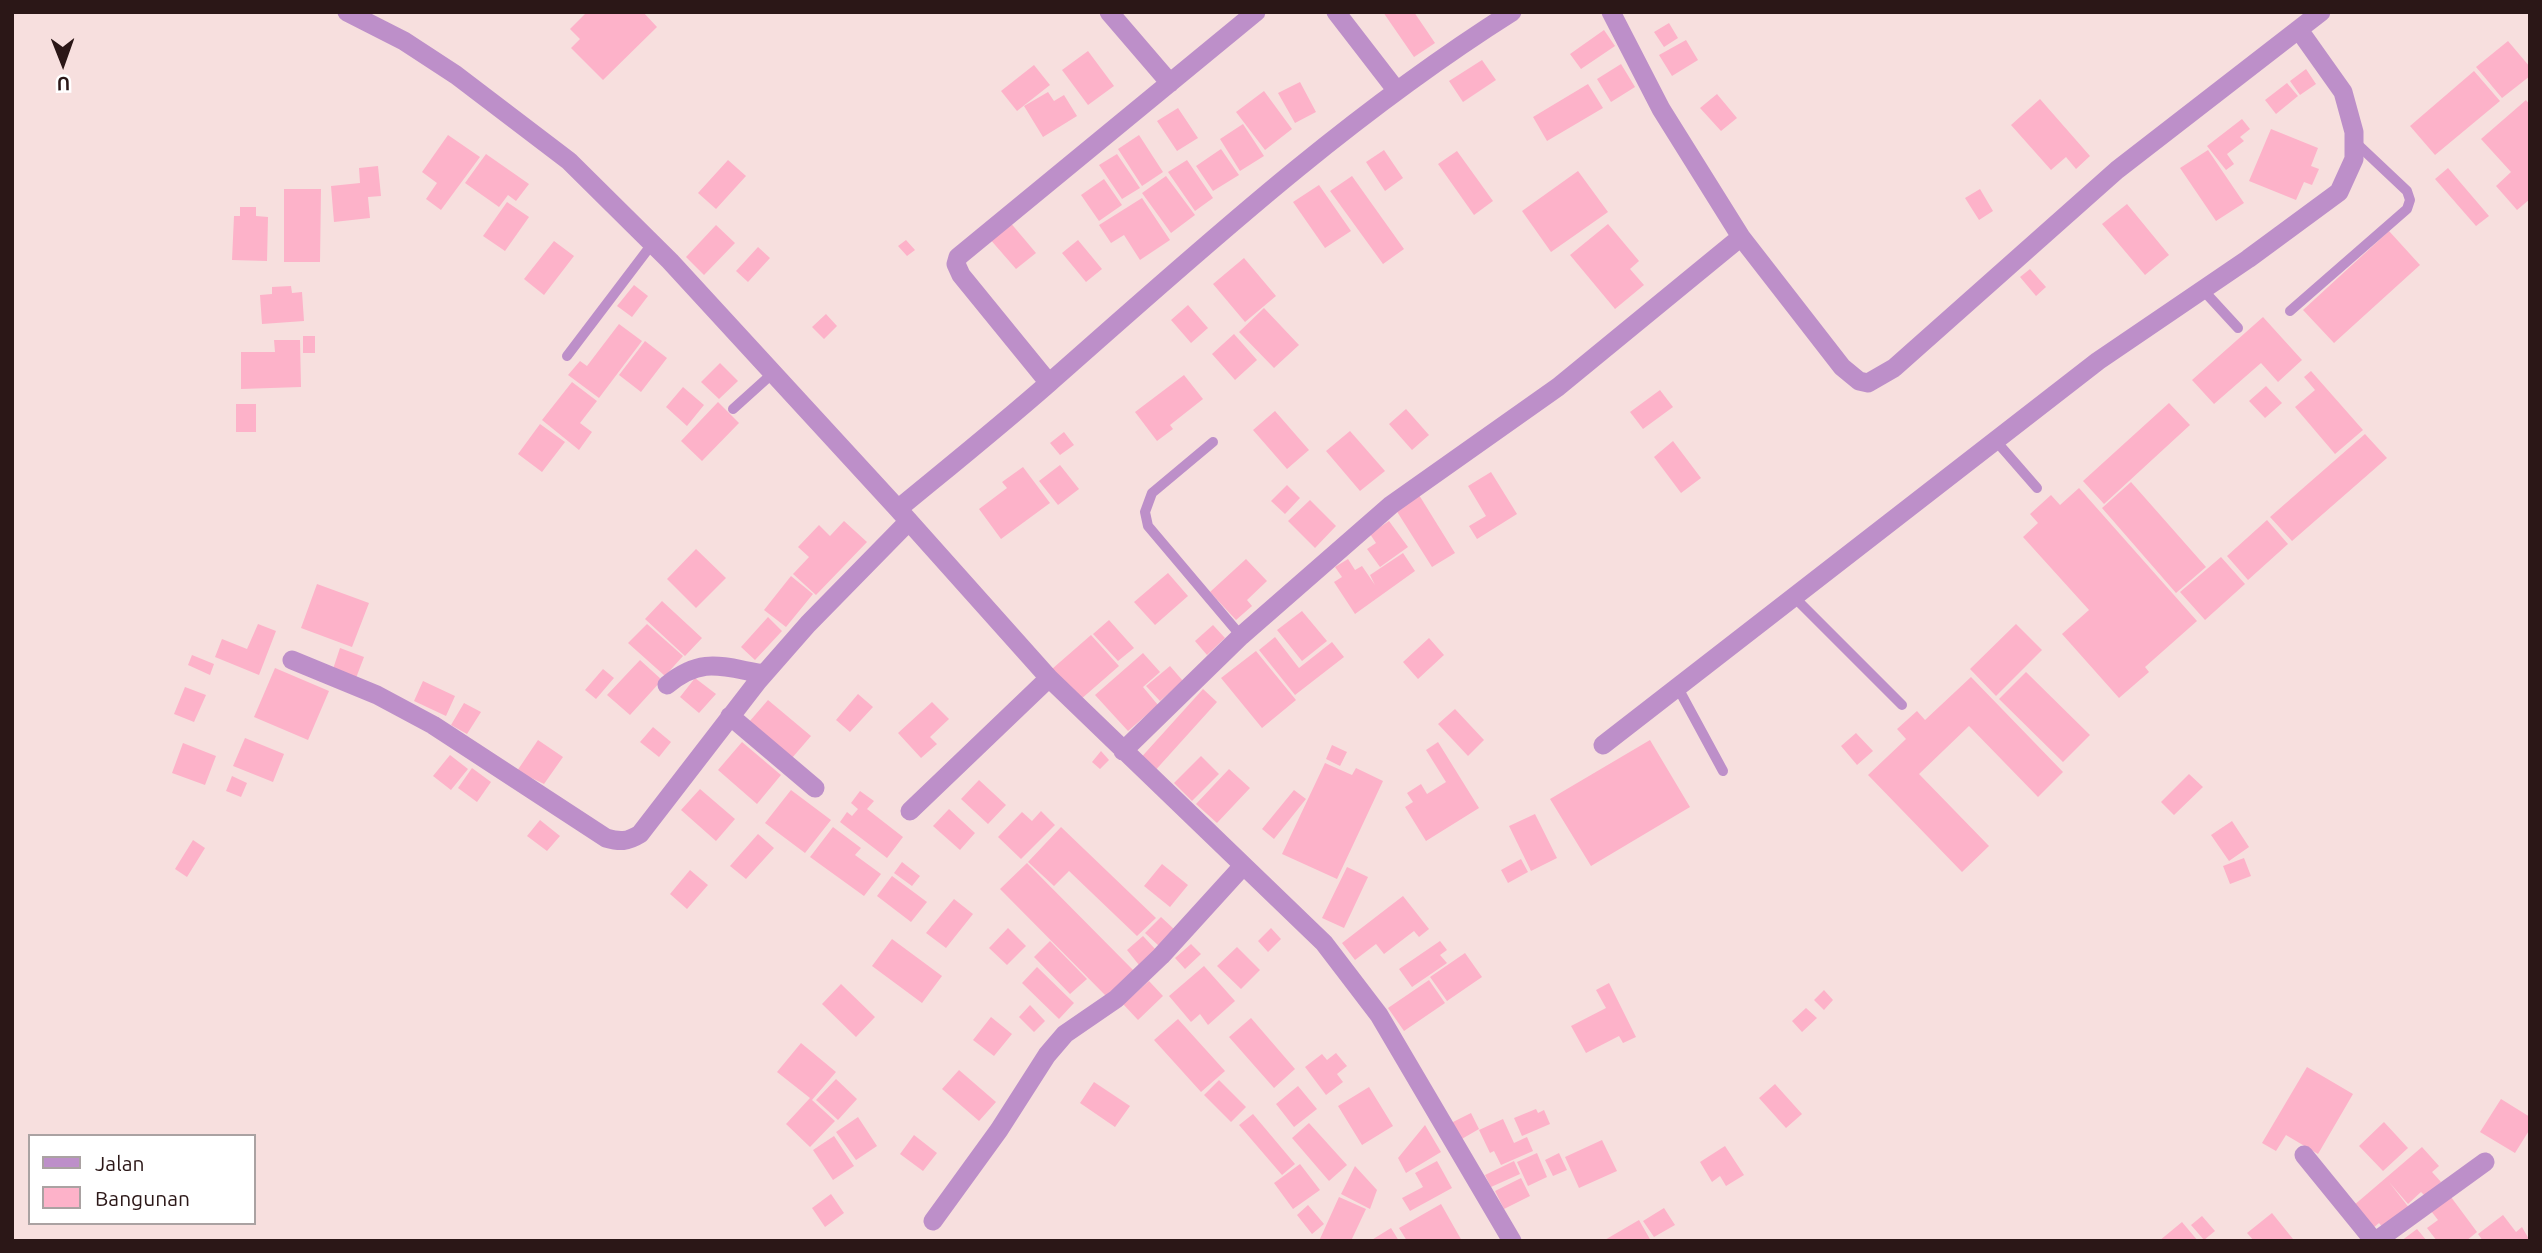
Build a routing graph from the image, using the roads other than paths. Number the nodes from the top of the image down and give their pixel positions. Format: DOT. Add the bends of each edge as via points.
graph roads {
  1 [pos="347,12"];
  2 [pos="1109,12"];
  3 [pos="1256,12"];
  4 [pos="1336,12"];
  5 [pos="1512,12"];
  6 [pos="1611,12"];
  7 [pos="2322,12"];
  8 [pos="2299,30"];
  9 [pos="1170,83"];
  10 [pos="1397,91"];
  11 [pos="2355,142"];
  12 [pos="1741,237"];
  13 [pos="652,244"];
  14 [pos="2203,289"];
  15 [pos="2290,311"];
  16 [pos="2238,328"];
  17 [pos="567,356"];
  18 [pos="773,373"];
  19 [pos="1049,383"];
  20 [pos="733,409"];
  21 [pos="1996,441"];
  22 [pos="1213,442"];
  23 [pos="2037,488"];
  24 [pos="904,515"];
  25 [pos="1794,597"];
  26 [pos="1241,636"];
  27 [pos="292,660"];
  28 [pos="764,674"];
  29 [pos="1049,678"];
  30 [pos="667,685"];
  31 [pos="1678,688"];
  32 [pos="1902,705"];
  33 [pos="730,716"];
  34 [pos="1603,746"];
  35 [pos="1123,751"];
  36 [pos="1723,771"];
  37 [pos="815,788"];
  38 [pos="910,811"];
  39 [pos="1242,867"];
  40 [pos="2304,1155"];
  41 [pos="2485,1162"];
  42 [pos="933,1221"];
  43 [pos="1511,1241"];
  44 [pos="2375,1241"];
  1 -- 13 [label="street" via="456,75 569,161"];
  2 -- 9 [label="street"];
  3 -- 9 [label="street"];
  4 -- 10 [label="street"];
  5 -- 10 [label="street"];
  6 -- 12 [label="street" via="1661,109"];
  7 -- 8 [label="street"];
  8 -- 11 [label="street" via="2343,92"];
  8 -- 12 [label="street" via="2117,170 1932,336 1868,383 1859,382 1842,368"];
  9 -- 19 [label="street" via="956,260 961,275"];
  10 -- 19 [label="street" via="1292,170"];
  11 -- 14 [label="street" via="2354,159 2339,192"];
  11 -- 15 [label="lane" via="2407,191 2407,208"];
  12 -- 26 [label="street" via="1558,387 1391,505"];
  13 -- 17 [label="lane"];
  13 -- 18 [label="street"];
  14 -- 16 [label="lane"];
  14 -- 21 [label="street" via="2098,361"];
  18 -- 20 [label="lane"];
  18 -- 24 [label="street"];
  19 -- 24 [label="street"];
  21 -- 23 [label="lane"];
  21 -- 25 [label="street"];
  22 -- 26 [label="lane" via="1152,493 1145,512 1148,526"];
  24 -- 28 [label="street"];
  24 -- 29 [label="street"];
  25 -- 31 [label="street"];
  25 -- 32 [label="lane"];
  26 -- 35 [label="street"];
  27 -- 33 [label="street" via="377,695 433,725 606,838 620,842 640,834"];
  28 -- 30 [label="street" via="694,667"];
  28 -- 33 [label="street"];
  29 -- 35 [label="street"];
  29 -- 38 [label="street"];
  31 -- 34 [label="street"];
  31 -- 36 [label="lane"];
  33 -- 37 [label="street"];
  35 -- 39 [label="street"];
  39 -- 42 [label="street" via="1161,957 1116,999 1065,1034"];
  39 -- 43 [label="street" via="1324,943 1379,1015"];
  40 -- 44 [label="street"];
  41 -- 44 [label="street"];
}
